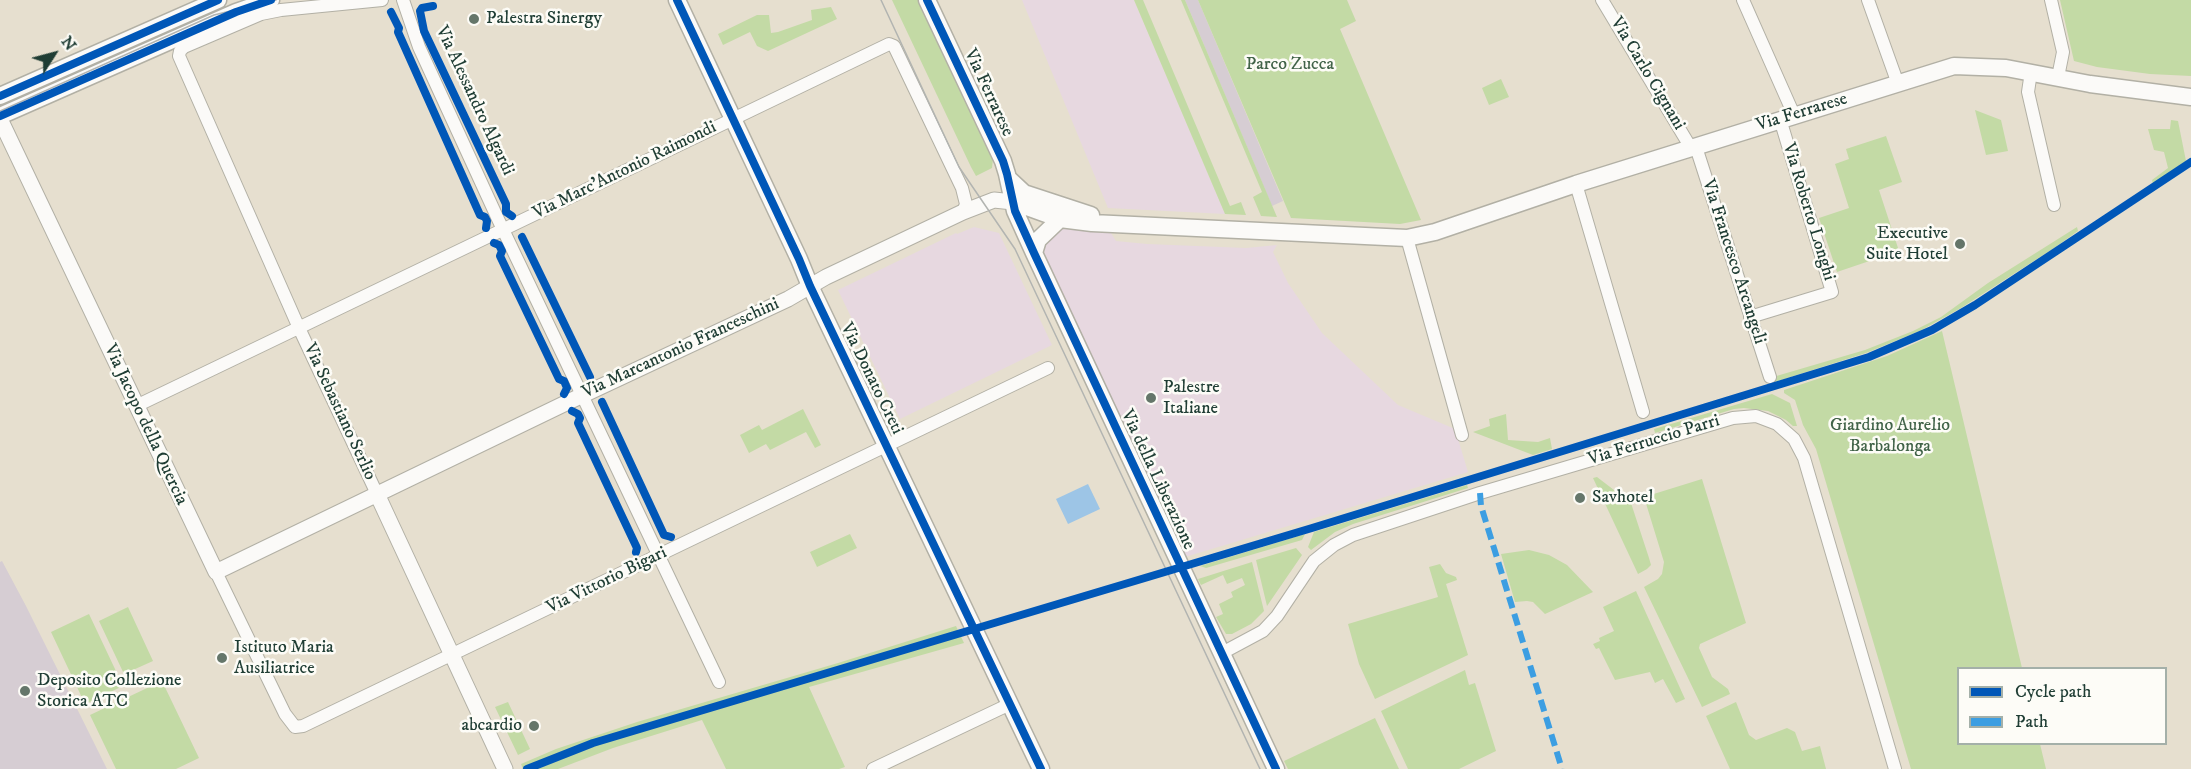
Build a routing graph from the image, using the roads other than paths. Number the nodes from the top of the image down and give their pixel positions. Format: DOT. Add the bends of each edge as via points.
graph roads {
  1 [pos="218,0"];
  2 [pos="382,0"];
  3 [pos="403,0"];
  4 [pos="677,0"];
  5 [pos="927,0"];
  6 [pos="1602,0"];
  7 [pos="1743,0"];
  8 [pos="1868,0"];
  9 [pos="2051,0"];
  10 [pos="273,5"];
  11 [pos="2031,72"];
  12 [pos="2058,77"];
  13 [pos="1898,84"];
  14 [pos="0,96"];
  15 [pos="2191,97"];
  16 [pos="1787,117"];
  17 [pos="0,118"];
  18 [pos="733,119"];
  19 [pos="1693,147"];
  20 [pos="1008,179"];
  21 [pos="1576,184"];
  22 [pos="1013,202"];
  23 [pos="2054,205"];
  24 [pos="963,212"];
  25 [pos="1060,219"];
  26 [pos="1124,224"];
  27 [pos="503,230"];
  28 [pos="1407,238"];
  29 [pos="1034,253"];
  30 [pos="810,286"];
  31 [pos="1750,317"];
  32 [pos="299,328"];
  33 [pos="1048,368"];
  34 [pos="1770,377"];
  35 [pos="581,396"];
  36 [pos="136,406"];
  37 [pos="1643,412"];
  38 [pos="1462,435"];
  39 [pos="886,446"];
  40 [pos="377,494"];
  41 [pos="658,557"];
  42 [pos="216,572"];
  43 [pos="1222,653"];
  44 [pos="452,656"];
  45 [pos="719,682"];
  46 [pos="1010,704"];
  47 [pos="295,727"];
  48 [pos="506,769"];
  49 [pos="873,769"];
  50 [pos="1041,769"];
  51 [pos="1276,769"];
  52 [pos="1895,769"];
  1 -- 14 [label="main road"];
  2 -- 10 [label="street"];
  3 -- 27 [label="street, Via Alessandro Algardi" via="419,47"];
  4 -- 18 [label="main road, Via Donato Creti"];
  5 -- 20 [label="main road, Via Ferrarese"];
  6 -- 19 [label="street, Via Carlo Cignani"];
  7 -- 16 [label="street"];
  8 -- 13 [label="street"];
  9 -- 12 [label="street" via="2063,52"];
  10 -- 17 [label="main road" via="236,12"];
  10 -- 32 [label="street, Via Sebastiano Serlio" via="184,47 179,53"];
  11 -- 12 [label="main road, Via Ferrarese"];
  11 -- 13 [label="main road, Via Ferrarese" via="1954,66"];
  11 -- 23 [label="street" via="2028,92"];
  12 -- 15 [label="main road, Via Ferrarese"];
  13 -- 16 [label="main road, Via Ferrarese"];
  16 -- 19 [label="main road, Via Ferrarese"];
  16 -- 31 [label="street, Via Roberto Longhi" via="1832,292"];
  17 -- 36 [label="street, Via Jacopo della Quercia"];
  18 -- 24 [label="street, Via Marc'Antonio Raimondi" via="887,45 894,46 962,188 966,204"];
  18 -- 27 [label="street, Via Marc'Antonio Raimondi"];
  18 -- 30 [label="main road, Via Donato Creti"];
  19 -- 21 [label="main road, Via Ferrarese"];
  19 -- 31 [label="street, Via Francesco Arcangeli"];
  20 -- 22 [label="main road, Via Ferrarese"];
  20 -- 26 [label="main road, Via Ferrarese" via="1024,193"];
  21 -- 28 [label="main road, Via Ferrarese"];
  21 -- 37 [label="street"];
  22 -- 24 [label="street, Via Marcantonio Franceschini" via="997,200"];
  22 -- 25 [label="main road, Via Ferrarese"];
  22 -- 29 [label="main road, Via della Liberazione"];
  24 -- 30 [label="street, Via Marcantonio Franceschini"];
  25 -- 26 [label="main road, Via Ferrarese"];
  25 -- 29 [label="main road" via="1039,238"];
  26 -- 28 [label="main road, Via Ferrarese"];
  27 -- 32 [label="street, Via Marc'Antonio Raimondi"];
  27 -- 35 [label="street, Via Alessandro Algardi"];
  28 -- 38 [label="street"];
  29 -- 43 [label="main road, Via della Liberazione"];
  30 -- 35 [label="street, Via Marcantonio Franceschini"];
  30 -- 39 [label="main road, Via Donato Creti"];
  31 -- 34 [label="street, Via Francesco Arcangeli"];
  32 -- 36 [label="street, Via Marc'Antonio Raimondi"];
  32 -- 40 [label="street, Via Sebastiano Serlio"];
  33 -- 39 [label="street, Via Vittorio Bigari"];
  35 -- 40 [label="street, Via Marcantonio Franceschini"];
  35 -- 41 [label="street, Via Alessandro Algardi"];
  36 -- 42 [label="street, Via Jacopo della Quercia"];
  39 -- 41 [label="street, Via Vittorio Bigari"];
  39 -- 46 [label="main road, Via Donato Creti"];
  40 -- 42 [label="street, Via Marcantonio Franceschini"];
  40 -- 44 [label="street, Via Sebastiano Serlio"];
  41 -- 44 [label="street, Via Vittorio Bigari"];
  41 -- 45 [label="street, Via Alessandro Algardi"];
  42 -- 47 [label="street, Via Jacopo della Quercia" via="285,714"];
  43 -- 51 [label="main road, Via della Liberazione"];
  43 -- 52 [label="street, Via Ferruccio Parri" via="1263,631 1314,561 1343,540 1597,458 1733,418 1756,417 1777,424 1794,439 1804,458"];
  44 -- 47 [label="street, Via Vittorio Bigari" via="308,725"];
  44 -- 48 [label="street, Via Sebastiano Serlio"];
  46 -- 49 [label="street"];
  46 -- 50 [label="main road, Via Donato Creti"];
}
